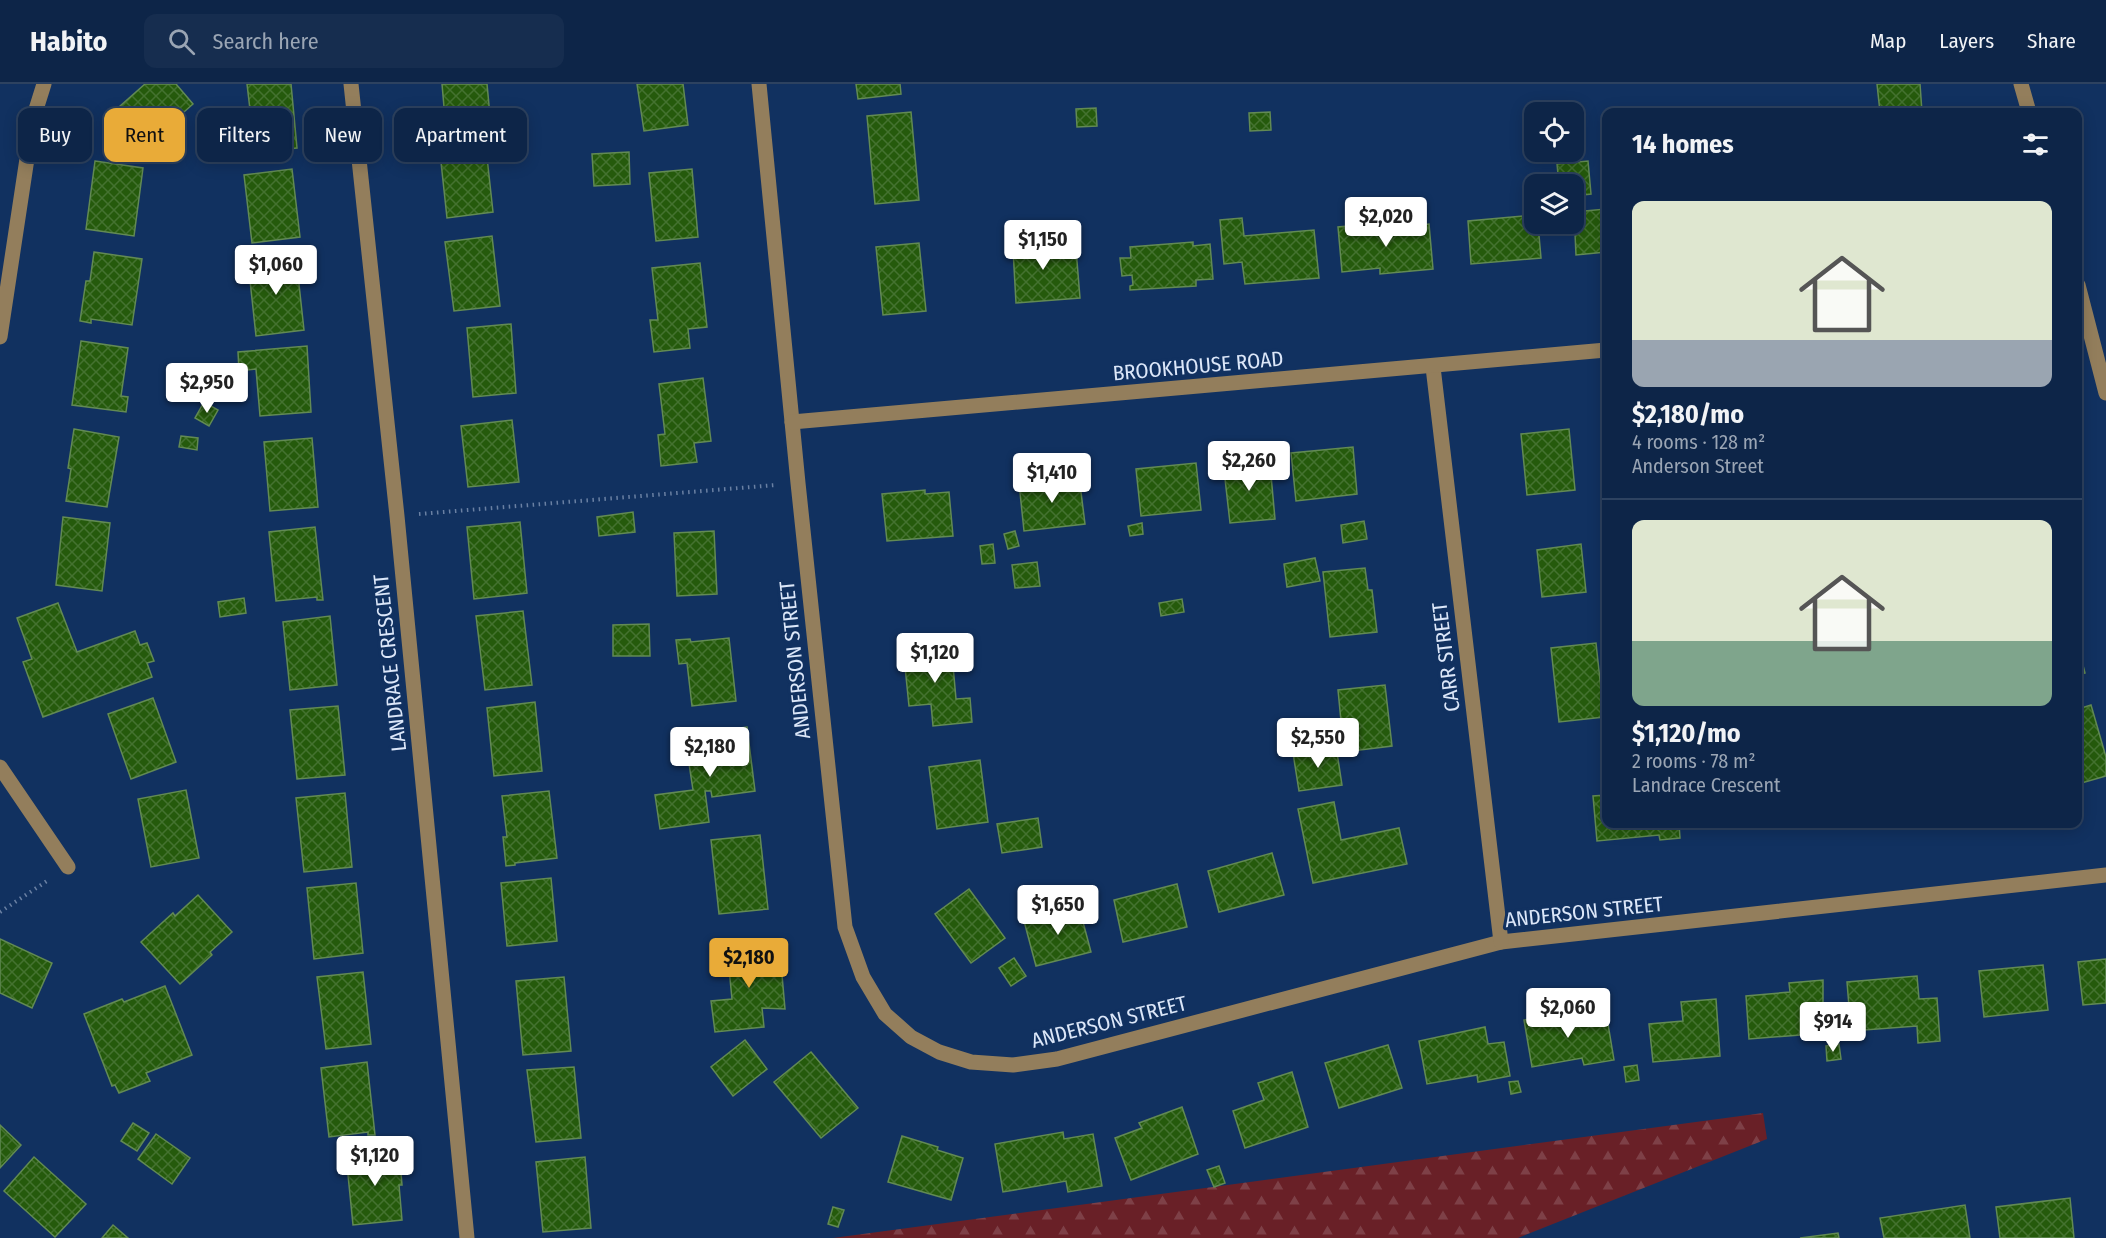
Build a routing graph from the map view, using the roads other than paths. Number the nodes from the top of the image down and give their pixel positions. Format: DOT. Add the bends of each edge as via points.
graph roads {
  1 [pos="44,84"];
  2 [pos="351,84"];
  3 [pos="759,84"];
  4 [pos="2021,84"];
  5 [pos="2028,108"];
  6 [pos="2082,312"];
  7 [pos="0,337"];
  8 [pos="1602,350"];
  9 [pos="1433,367"];
  10 [pos="2106,393"];
  11 [pos="792,422"];
  12 [pos="0,767"];
  13 [pos="68,867"];
  14 [pos="2106,875"];
  15 [pos="1501,942"];
  16 [pos="467,1238"];
  1 -- 7 [label="street" via="33,119"];
  2 -- 16 [label="street, LANDRACE CRESCENT"];
  3 -- 11 [label="street, ANDERSON STREET"];
  4 -- 5 [label="street"];
  6 -- 10 [label="street"];
  8 -- 9 [label="street, BROOKHOUSE ROAD"];
  9 -- 11 [label="street, BROOKHOUSE ROAD"];
  9 -- 15 [label="street, CARR STREET"];
  11 -- 15 [label="street, ANDERSON STREET" via="845,927 863,977 885,1014 911,1037 939,1052 971,1062 1013,1065 1058,1059"];
  12 -- 13 [label="street"];
  14 -- 15 [label="street, ANDERSON STREET"];
}
